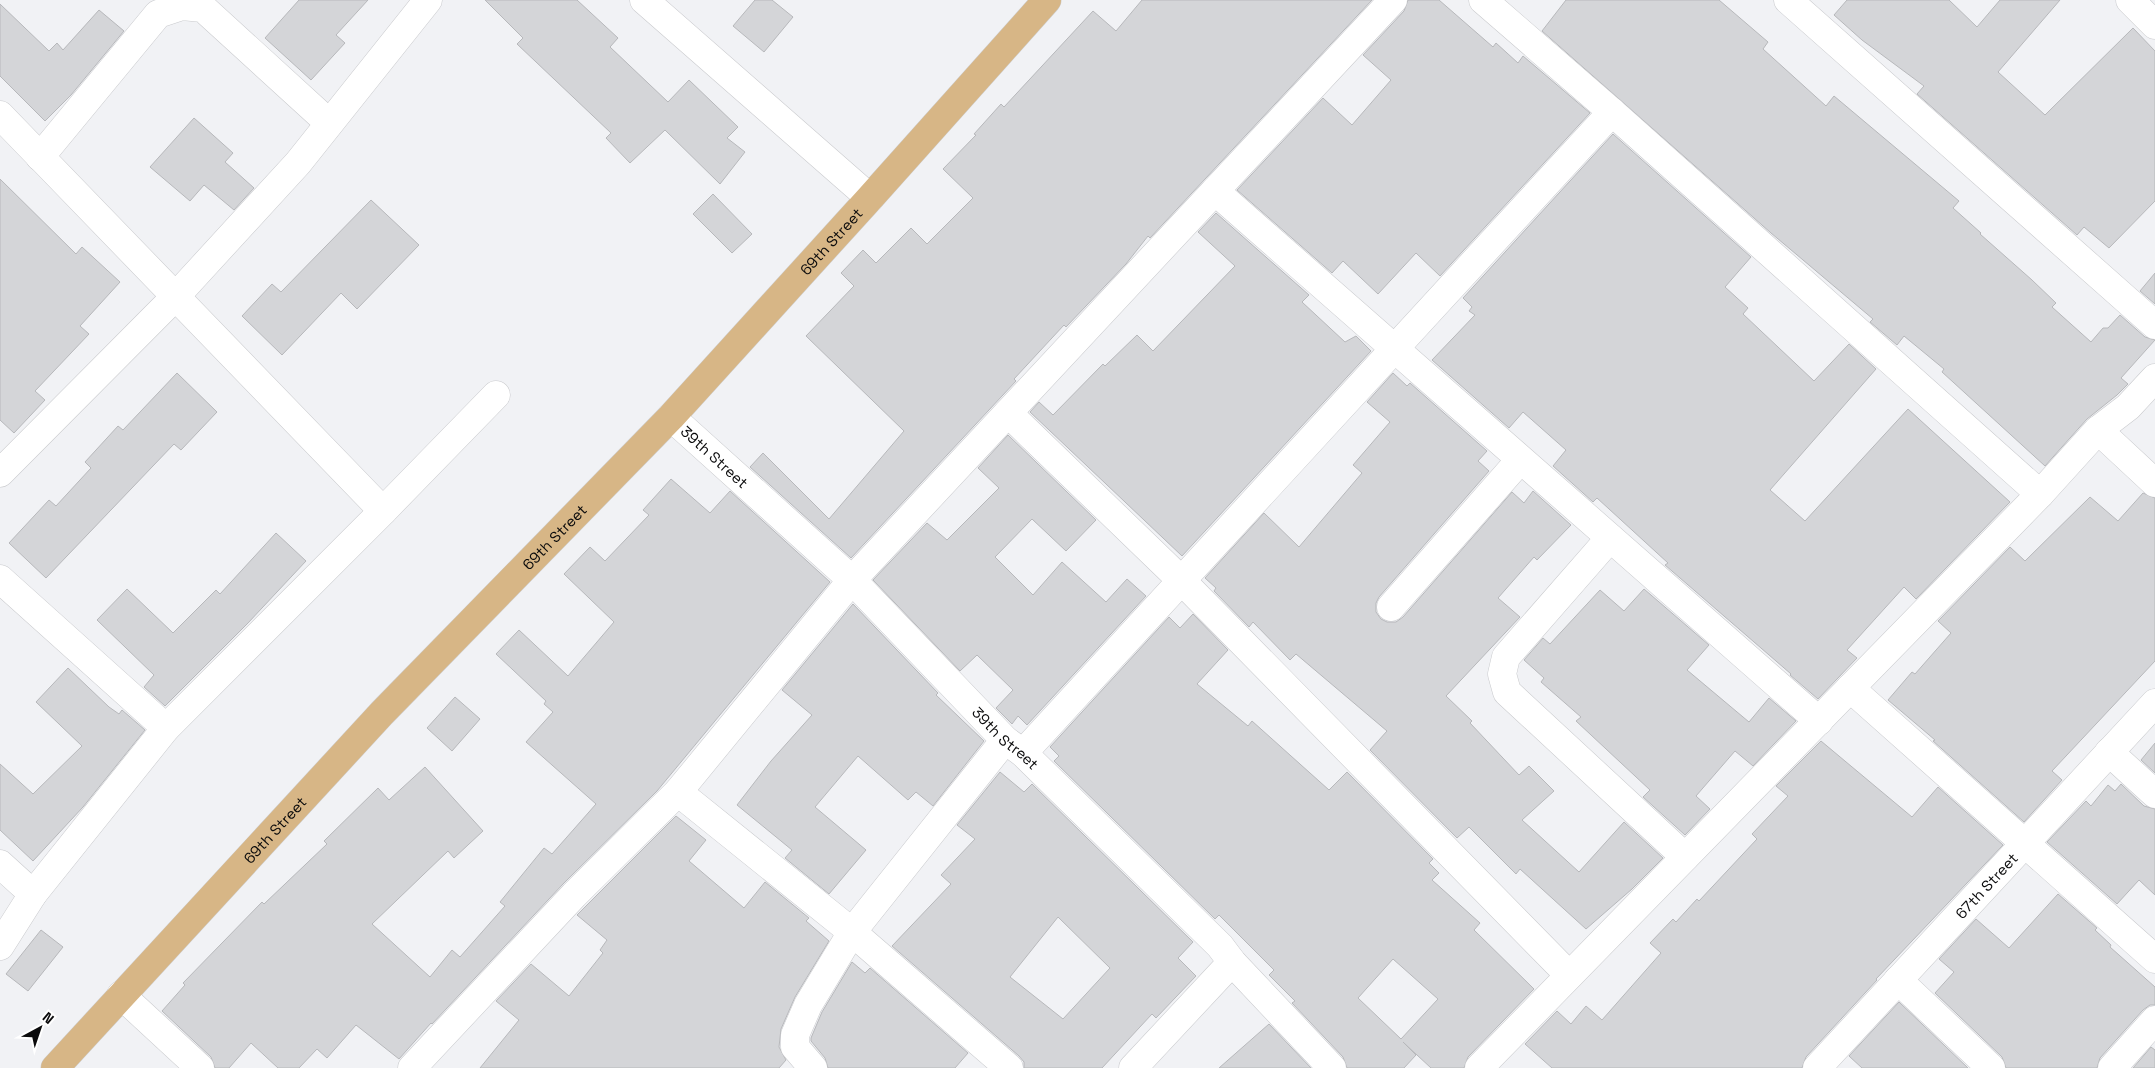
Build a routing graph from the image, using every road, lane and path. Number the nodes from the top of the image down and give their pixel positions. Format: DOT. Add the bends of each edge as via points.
graph roads {
  1 [pos="428,0"];
  2 [pos="644,0"];
  3 [pos="1047,0"];
  4 [pos="1393,0"];
  5 [pos="1483,0"];
  6 [pos="1788,0"];
  7 [pos="2130,0"];
  8 [pos="2155,25"];
  9 [pos="1612,112"];
  10 [pos="0,115"];
  11 [pos="329,123"];
  12 [pos="40,157"];
  13 [pos="1215,191"];
  14 [pos="870,198"];
  15 [pos="176,296"];
  16 [pos="2155,325"];
  17 [pos="1395,349"];
  18 [pos="2155,378"];
  19 [pos="496,395"];
  20 [pos="1008,413"];
  21 [pos="670,417"];
  22 [pos="2098,430"];
  23 [pos="1520,460"];
  24 [pos="3,465"];
  25 [pos="2155,483"];
  26 [pos="2040,494"];
  27 [pos="383,511"];
  28 [pos="1610,538"];
  29 [pos="0,579"];
  30 [pos="852,580"];
  31 [pos="1182,581"];
  32 [pos="1391,607"];
  33 [pos="1850,688"];
  34 [pos="2155,703"];
  35 [pos="1819,721"];
  36 [pos="166,728"];
  37 [pos="1014,747"];
  38 [pos="2109,752"];
  39 [pos="678,792"];
  40 [pos="2155,794"];
  41 [pos="2026,842"];
  42 [pos="1685,857"];
  43 [pos="0,864"];
  44 [pos="33,894"];
  45 [pos="852,932"];
  46 [pos="0,946"];
  47 [pos="2155,958"];
  48 [pos="1232,962"];
  49 [pos="1569,975"];
  50 [pos="1898,980"];
  51 [pos="121,995"];
  52 [pos="2155,1020"];
  53 [pos="419,1066"];
  54 [pos="55,1068"];
  55 [pos="200,1068"];
  56 [pos="813,1068"];
  57 [pos="1009,1068"];
  58 [pos="1133,1068"];
  59 [pos="1332,1068"];
  60 [pos="1479,1068"];
  61 [pos="1817,1068"];
  62 [pos="1992,1068"];
  63 [pos="2112,1068"];
  1 -- 11 [label="street"];
  2 -- 14 [label="street"];
  3 -- 14 [label="main road, 69th Street"];
  4 -- 13 [label="street"];
  5 -- 9 [label="street"];
  6 -- 16 [label="street"];
  7 -- 8 [label="street"];
  9 -- 17 [label="street"];
  9 -- 26 [label="street"];
  10 -- 12 [label="street"];
  11 -- 12 [label="street" via="203,8 182,6 158,14"];
  11 -- 15 [label="street" via="298,163"];
  12 -- 15 [label="street"];
  13 -- 17 [label="street"];
  13 -- 20 [label="street"];
  14 -- 21 [label="main road, 69th Street"];
  15 -- 24 [label="street"];
  15 -- 27 [label="street"];
  17 -- 23 [label="street"];
  17 -- 31 [label="street"];
  18 -- 22 [label="street" via="2128,407"];
  19 -- 27 [label="street"];
  20 -- 30 [label="street"];
  20 -- 31 [label="street"];
  21 -- 30 [label="street, 39th Street"];
  21 -- 51 [label="main road, 69th Street" via="382,713"];
  22 -- 25 [label="street"];
  22 -- 26 [label="street"];
  23 -- 28 [label="street"];
  23 -- 32 [label="street"];
  26 -- 33 [label="street"];
  27 -- 36 [label="street"];
  28 -- 35 [label="street"];
  28 -- 42 [label="street" via="1506,657 1502,674 1507,692"];
  29 -- 36 [label="street"];
  30 -- 37 [label="street, 39th Street"];
  30 -- 39 [label="street"];
  31 -- 37 [label="street"];
  31 -- 49 [label="street"];
  33 -- 35 [label="street"];
  33 -- 41 [label="street"];
  34 -- 38 [label="street, 67th Street"];
  35 -- 42 [label="street"];
  36 -- 44 [label="street"];
  37 -- 45 [label="street"];
  37 -- 48 [label="street, 39th Street" via="1220,946"];
  38 -- 40 [label="street"];
  38 -- 41 [label="street, 67th Street"];
  39 -- 45 [label="street"];
  39 -- 53 [label="street" via="574,895"];
  41 -- 47 [label="street"];
  41 -- 50 [label="street, 67th Street"];
  42 -- 49 [label="street"];
  43 -- 44 [label="street"];
  44 -- 46 [label="street"];
  45 -- 56 [label="street" via="808,1005 795,1035 794,1047"];
  45 -- 57 [label="street"];
  48 -- 58 [label="street"];
  48 -- 59 [label="street, 39th Street"];
  49 -- 60 [label="street"];
  50 -- 61 [label="street, 67th Street"];
  50 -- 62 [label="street"];
  51 -- 54 [label="main road, 69th Street"];
  51 -- 55 [label="street"];
  52 -- 63 [label="street"];
}
